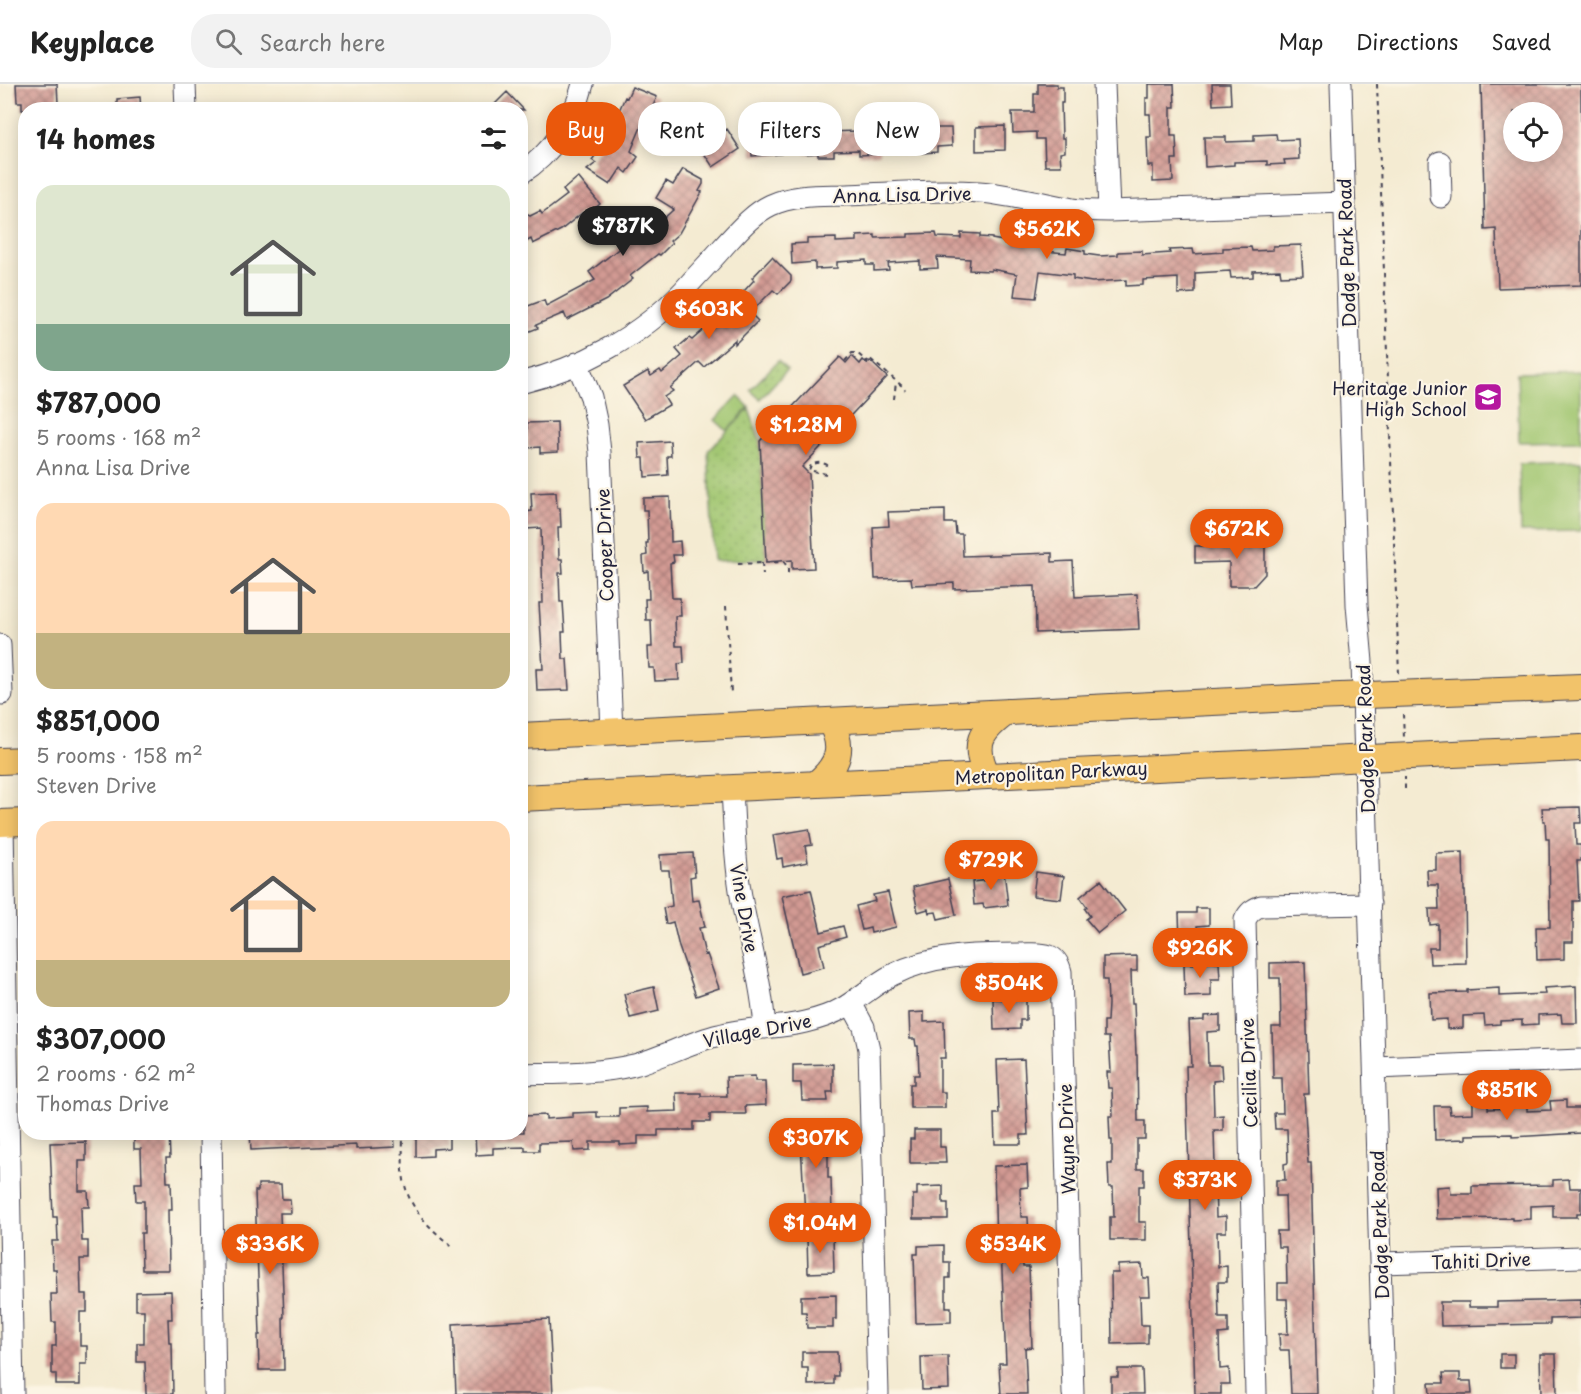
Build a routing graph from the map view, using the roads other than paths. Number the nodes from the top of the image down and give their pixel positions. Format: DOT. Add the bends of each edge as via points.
graph roads {
  1 [pos="185,84"];
  2 [pos="583,84"];
  3 [pos="1104,84"];
  4 [pos="1341,84"];
  5 [pos="186,102"];
  6 [pos="1440,162"];
  7 [pos="528,167"];
  8 [pos="1441,197"];
  9 [pos="1345,203"];
  10 [pos="1109,211"];
  11 [pos="577,363"];
  12 [pos="528,381"];
  13 [pos="0,645"];
  14 [pos="1581,687"];
  15 [pos="2,694"];
  16 [pos="1364,695"];
  17 [pos="1007,712"];
  18 [pos="830,721"];
  19 [pos="612,731"];
  20 [pos="528,736"];
  21 [pos="1581,748"];
  22 [pos="1365,758"];
  23 [pos="18,760"];
  24 [pos="0,761"];
  25 [pos="987,776"];
  26 [pos="816,784"];
  27 [pos="732,788"];
  28 [pos="528,798"];
  29 [pos="10,823"];
  30 [pos="1370,903"];
  31 [pos="1054,958"];
  32 [pos="851,1003"];
  33 [pos="765,1028"];
  34 [pos="1581,1060"];
  35 [pos="1375,1068"];
  36 [pos="528,1074"];
  37 [pos="211,1140"];
  38 [pos="1581,1257"];
  39 [pos="1380,1263"];
  40 [pos="13,1394"];
  41 [pos="215,1394"];
  42 [pos="878,1394"];
  43 [pos="1073,1394"];
  44 [pos="1256,1394"];
  45 [pos="1384,1394"];
  1 -- 5 [label="street"];
  2 -- 7 [label="street" via="565,128"];
  3 -- 10 [label="street"];
  4 -- 9 [label="street, Dodge Park Road"];
  6 -- 8 [label="street"];
  9 -- 10 [label="street, Anna Lisa Drive"];
  9 -- 16 [label="street, Dodge Park Road" via="1357,606"];
  10 -- 11 [label="street, Anna Lisa Drive" via="1073,209 978,192 793,198 772,205 747,222 681,293 636,331"];
  11 -- 12 [label="street, Anna Lisa Drive"];
  11 -- 19 [label="street, Cooper Drive" via="591,397 600,452"];
  13 -- 15 [label="street"];
  14 -- 16 [label="main road"];
  16 -- 17 [label="main road"];
  16 -- 22 [label="street, Dodge Park Road"];
  17 -- 18 [label="main road"];
  17 -- 25 [label="main road" via="989,727 979,743"];
  18 -- 19 [label="main road"];
  18 -- 26 [label="main road" via="838,738 838,755 827,775"];
  19 -- 20 [label="main road"];
  21 -- 22 [label="main road, Metropolitan Parkway"];
  22 -- 25 [label="main road, Metropolitan Parkway"];
  22 -- 30 [label="street, Dodge Park Road"];
  23 -- 24 [label="main road"];
  25 -- 26 [label="main road, Metropolitan Parkway"];
  26 -- 27 [label="main road, Metropolitan Parkway"];
  27 -- 28 [label="main road, Metropolitan Parkway"];
  27 -- 33 [label="street, Vine Drive" via="738,875 762,993"];
  29 -- 40 [label="street"];
  30 -- 35 [label="street, Dodge Park Road"];
  30 -- 44 [label="street, Cecilia Drive" via="1261,906 1245,920"];
  31 -- 32 [label="street, Village Drive" via="1009,954 941,958 890,976"];
  31 -- 43 [label="street, Wayne Drive" via="1061,972"];
  32 -- 33 [label="street, Village Drive" via="802,1023"];
  32 -- 42 [label="street" via="864,1028 868,1049"];
  33 -- 36 [label="street, Village Drive" via="718,1035 615,1069"];
  34 -- 35 [label="street"];
  35 -- 39 [label="street, Dodge Park Road"];
  37 -- 41 [label="street"];
  38 -- 39 [label="street, Tahiti Drive"];
  39 -- 45 [label="street, Dodge Park Road"];
}
